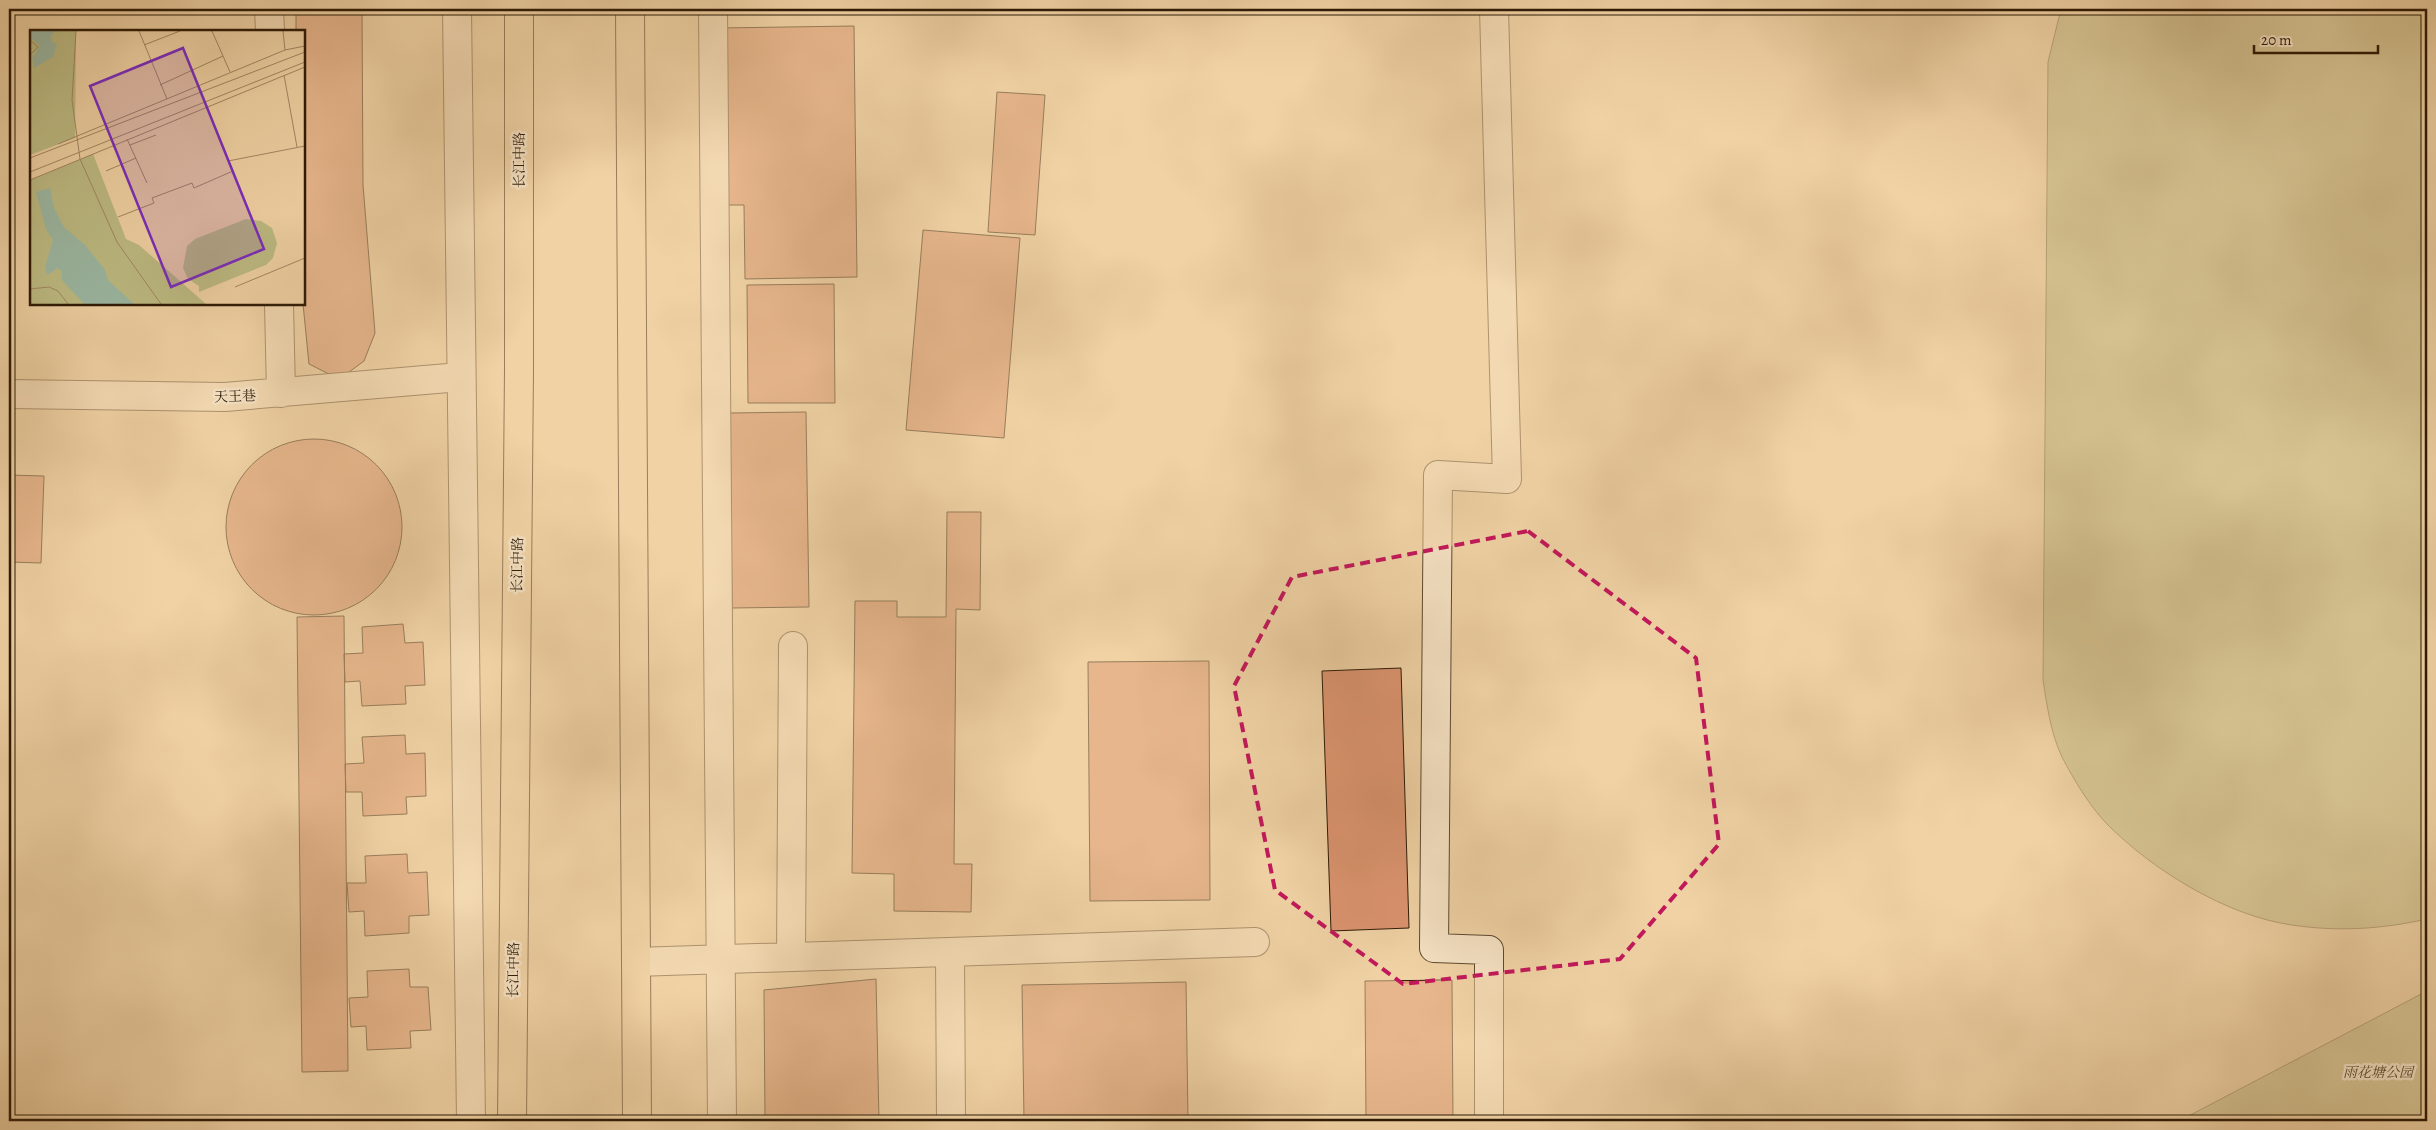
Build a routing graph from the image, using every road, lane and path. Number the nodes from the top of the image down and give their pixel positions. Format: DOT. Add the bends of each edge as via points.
graph roads {
  1 [pos="269,9"];
  2 [pos="456,9"];
  3 [pos="519,9"];
  4 [pos="630,9"];
  5 [pos="713,9"];
  6 [pos="1494,9"];
  7 [pos="270,30"];
  8 [pos="278,305"];
  9 [pos="460,377"];
  10 [pos="281,393"];
  11 [pos="9,394"];
  12 [pos="793,646"];
  13 [pos="1255,942"];
  14 [pos="950,952"];
  15 [pos="791,956"];
  16 [pos="721,959"];
  17 [pos="636,962"];
  18 [pos="471,1121"];
  19 [pos="512,1121"];
  20 [pos="637,1121"];
  21 [pos="722,1121"];
  22 [pos="951,1121"];
  23 [pos="1489,1121"];
  1 -- 7 [label="street"];
  2 -- 9 [label="street"];
  3 -- 19 [label="highway, 长江中路"];
  4 -- 17 [label="highway"];
  5 -- 16 [label="street"];
  6 -- 23 [label="street" via="1507,479 1438,475 1434,948 1489,950"];
  8 -- 10 [label="street"];
  9 -- 10 [label="street, 天王巷"];
  9 -- 18 [label="street"];
  10 -- 11 [label="street, 天王巷" via="225,397"];
  12 -- 15 [label="street"];
  13 -- 14 [label="street"];
  14 -- 15 [label="street"];
  14 -- 22 [label="street"];
  15 -- 16 [label="street"];
  16 -- 17 [label="street"];
  16 -- 21 [label="street"];
  17 -- 20 [label="highway"];
}
